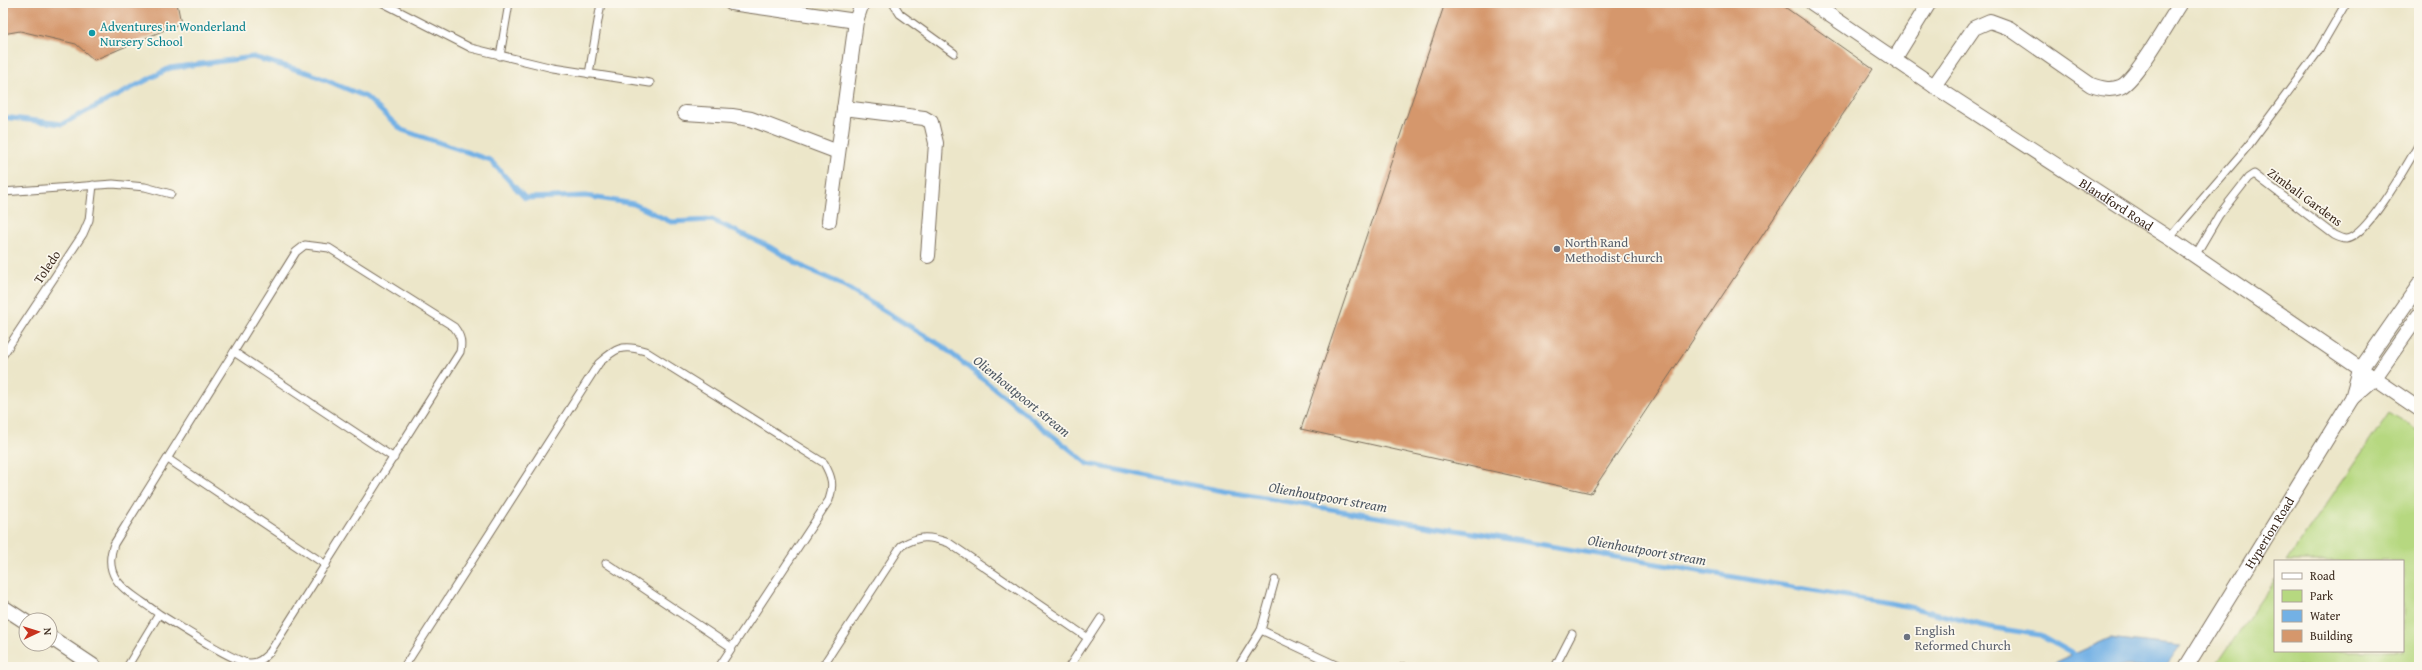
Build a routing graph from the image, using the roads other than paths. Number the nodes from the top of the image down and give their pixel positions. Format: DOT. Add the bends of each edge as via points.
graph roads {
  1 [pos="383,3"];
  2 [pos="509,3"];
  3 [pos="601,3"];
  4 [pos="731,3"];
  5 [pos="862,3"];
  6 [pos="892,3"];
  7 [pos="1812,3"];
  8 [pos="1929,3"];
  9 [pos="2181,3"];
  10 [pos="2346,3"];
  11 [pos="856,21"];
  12 [pos="954,53"];
  13 [pos="500,56"];
  14 [pos="1895,58"];
  15 [pos="589,74"];
  16 [pos="650,83"];
  17 [pos="1934,86"];
  18 [pos="844,108"];
  19 [pos="685,113"];
  20 [pos="2419,144"];
  21 [pos="838,152"];
  22 [pos="93,185"];
  23 [pos="3,192"];
  24 [pos="171,194"];
  25 [pos="829,221"];
  26 [pos="2169,238"];
  27 [pos="928,256"];
  28 [pos="2195,256"];
  29 [pos="2419,286"];
  30 [pos="2419,315"];
  31 [pos="234,352"];
  32 [pos="3,355"];
  33 [pos="2360,370"];
  34 [pos="2374,379"];
  35 [pos="2352,398"];
  36 [pos="2419,409"];
  37 [pos="394,458"];
  38 [pos="168,459"];
  39 [pos="606,563"];
  40 [pos="326,565"];
  41 [pos="1275,580"];
  42 [pos="3,607"];
  43 [pos="159,614"];
  44 [pos="18,617"];
  45 [pos="1101,618"];
  46 [pos="1261,630"];
  47 [pos="1572,634"];
  48 [pos="1088,638"];
  49 [pos="58,642"];
  50 [pos="731,647"];
  51 [pos="95,667"];
  52 [pos="127,667"];
  53 [pos="404,667"];
  54 [pos="719,667"];
  55 [pos="822,667"];
  56 [pos="1069,667"];
  57 [pos="1238,667"];
  58 [pos="1340,667"];
  59 [pos="1555,667"];
  60 [pos="2186,667"];
  1 -- 13 [label="lane" via="445,37"];
  2 -- 13 [label="lane"];
  3 -- 15 [label="lane"];
  4 -- 11 [label="street"];
  5 -- 11 [label="street"];
  6 -- 12 [label="lane" via="900,14"];
  7 -- 14 [label="street, Blandford Road"];
  8 -- 14 [label="street"];
  9 -- 17 [label="street" via="2132,78 2120,87 2106,89 2091,85 2009,28 1990,21 1974,28"];
  10 -- 26 [label="lane" via="2317,53 2253,140"];
  11 -- 18 [label="street"];
  13 -- 15 [label="lane"];
  14 -- 17 [label="street, Blandford Road"];
  15 -- 16 [label="lane"];
  17 -- 26 [label="street, Blandford Road"];
  18 -- 21 [label="street"];
  18 -- 27 [label="street" via="924,118 931,122 936,144"];
  19 -- 21 [label="street" via="751,119"];
  20 -- 28 [label="lane, Zimbali Gardens" via="2371,219 2354,236 2347,239 2334,235 2254,174 2248,178 2220,215"];
  21 -- 25 [label="street"];
  22 -- 23 [label="lane"];
  22 -- 24 [label="lane" via="129,185"];
  22 -- 32 [label="lane, Toledo" via="89,220 83,234"];
  26 -- 28 [label="street, Blandford Road"];
  28 -- 33 [label="street, Blandford Road"];
  29 -- 33 [label="street, Hyperion Road"];
  30 -- 34 [label="street, Hyperion Road"];
  31 -- 37 [label="lane"];
  31 -- 37 [label="lane" via="290,258 305,245 328,248 454,327 460,338 460,352"];
  31 -- 38 [label="lane"];
  33 -- 34 [label="street, Blandford Road"];
  33 -- 35 [label="street, Hyperion Road"];
  34 -- 35 [label="street, Hyperion Road"];
  34 -- 36 [label="street, Blandford Road"];
  35 -- 60 [label="street, Hyperion Road"];
  37 -- 40 [label="lane"];
  38 -- 40 [label="lane"];
  38 -- 43 [label="lane" via="109,556 110,570 115,580"];
  39 -- 50 [label="lane"];
  40 -- 43 [label="lane" via="270,652 260,662 249,663 235,658"];
  41 -- 46 [label="lane"];
  42 -- 44 [label="street"];
  43 -- 52 [label="lane"];
  45 -- 48 [label="lane"];
  46 -- 57 [label="lane"];
  46 -- 58 [label="lane"];
  47 -- 59 [label="lane"];
  48 -- 55 [label="lane" via="949,543 934,538 916,538 901,546"];
  48 -- 56 [label="lane"];
  49 -- 51 [label="street"];
  50 -- 53 [label="lane" via="829,500 833,488 832,477 824,463 645,351 629,346 613,350 599,363"];
  50 -- 54 [label="lane"];
}
